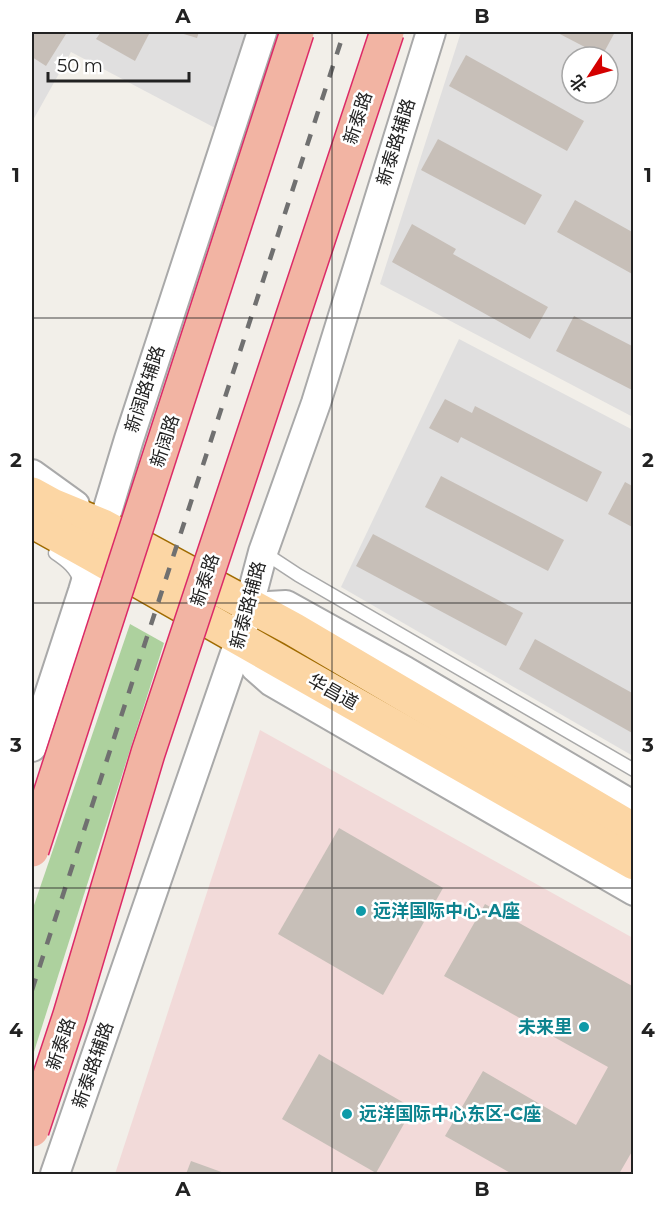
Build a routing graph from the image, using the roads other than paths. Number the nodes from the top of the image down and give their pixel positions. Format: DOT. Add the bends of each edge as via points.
graph roads {
  1 [pos="262,32"];
  2 [pos="297,32"];
  3 [pos="387,32"];
  4 [pos="431,32"];
  5 [pos="32,474"];
  6 [pos="32,494"];
  7 [pos="45,541"];
  8 [pos="98,541"];
  9 [pos="263,552"];
  10 [pos="82,591"];
  11 [pos="249,607"];
  12 [pos="240,639"];
  13 [pos="32,747"];
  14 [pos="633,771"];
  15 [pos="633,806"];
  16 [pos="633,830"];
  17 [pos="32,850"];
  18 [pos="633,863"];
  19 [pos="633,891"];
  20 [pos="32,1130"];
  21 [pos="55,1174"];
  1 -- 8 [label="street, 新阔路辅路"];
  2 -- 17 [label="highway, 新阔路, bridge"];
  3 -- 20 [label="highway, 新泰路, bridge" via="148,753"];
  4 -- 9 [label="street, 新泰路辅路" via="315,403"];
  5 -- 8 [label="street" via="62,495"];
  6 -- 8 [label="main road, 华昌道"];
  7 -- 8 [label="main road, 华昌道"];
  7 -- 10 [label="lane" via="76,571"];
  8 -- 10 [label="street, 新阔路辅路"];
  8 -- 11 [label="main road, 华昌道"];
  8 -- 12 [label="main road, 华昌道"];
  9 -- 11 [label="street, 新泰路辅路"];
  9 -- 14 [label="lane"];
  10 -- 13 [label="street, 新阔路辅路"];
  11 -- 12 [label="street, 新泰路辅路"];
  11 -- 15 [label="street" via="286,605"];
  11 -- 16 [label="main road, 华昌道"];
  12 -- 18 [label="main road, 华昌道"];
  12 -- 19 [label="street" via="255,668 272,682"];
  12 -- 21 [label="street, 新泰路辅路"];
}
